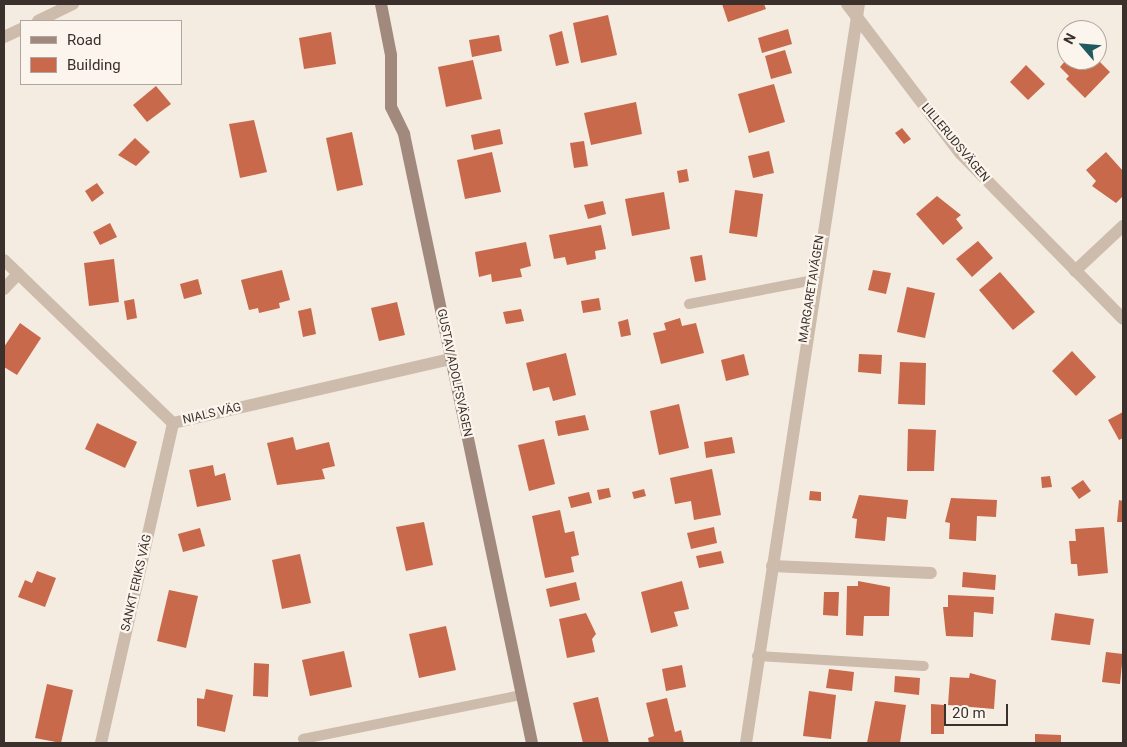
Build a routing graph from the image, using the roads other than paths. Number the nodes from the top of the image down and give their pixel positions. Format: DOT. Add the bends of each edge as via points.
graph roads {
  1 [pos="73,4"];
  2 [pos="381,4"];
  3 [pos="847,4"];
  4 [pos="858,8"];
  5 [pos="40,20"];
  6 [pos="20,29"];
  7 [pos="4,37"];
  8 [pos="1123,226"];
  9 [pos="4,260"];
  10 [pos="1075,271"];
  11 [pos="18,274"];
  12 [pos="814,280"];
  13 [pos="4,289"];
  14 [pos="689,304"];
  15 [pos="1123,320"];
  16 [pos="450,359"];
  17 [pos="173,423"];
  18 [pos="772,566"];
  19 [pos="931,573"];
  20 [pos="757,656"];
  21 [pos="924,666"];
  22 [pos="522,695"];
  23 [pos="303,740"];
  24 [pos="101,743"];
  25 [pos="532,743"];
  26 [pos="746,743"];
  1 -- 5 [label="street"];
  2 -- 16 [label="street, GUSTAV ADOLFSVÄGEN" via="391,55 392,107 404,134"];
  3 -- 4 [label="street, LILLERUDSVÄGEN"];
  4 -- 10 [label="street, LILLERUDSVÄGEN" via="961,154"];
  4 -- 12 [label="street, MARGARETAVÄGEN"];
  6 -- 7 [label="street"];
  8 -- 10 [label="street"];
  9 -- 11 [label="street, NIALS VÄG"];
  10 -- 15 [label="street, LILLERUDSVÄGEN"];
  11 -- 13 [label="street"];
  11 -- 17 [label="street, NIALS VÄG"];
  12 -- 14 [label="lane"];
  12 -- 18 [label="street, MARGARETAVÄGEN"];
  16 -- 17 [label="street, NIALS VÄG"];
  16 -- 22 [label="street, GUSTAV ADOLFSVÄGEN"];
  17 -- 24 [label="street, SANKT ERIKS VÄG"];
  18 -- 19 [label="street"];
  18 -- 20 [label="street, MARGARETAVÄGEN"];
  20 -- 21 [label="lane"];
  20 -- 26 [label="street, MARGARETAVÄGEN"];
  22 -- 23 [label="lane"];
  22 -- 25 [label="street, GUSTAV ADOLFSVÄGEN"];
}
